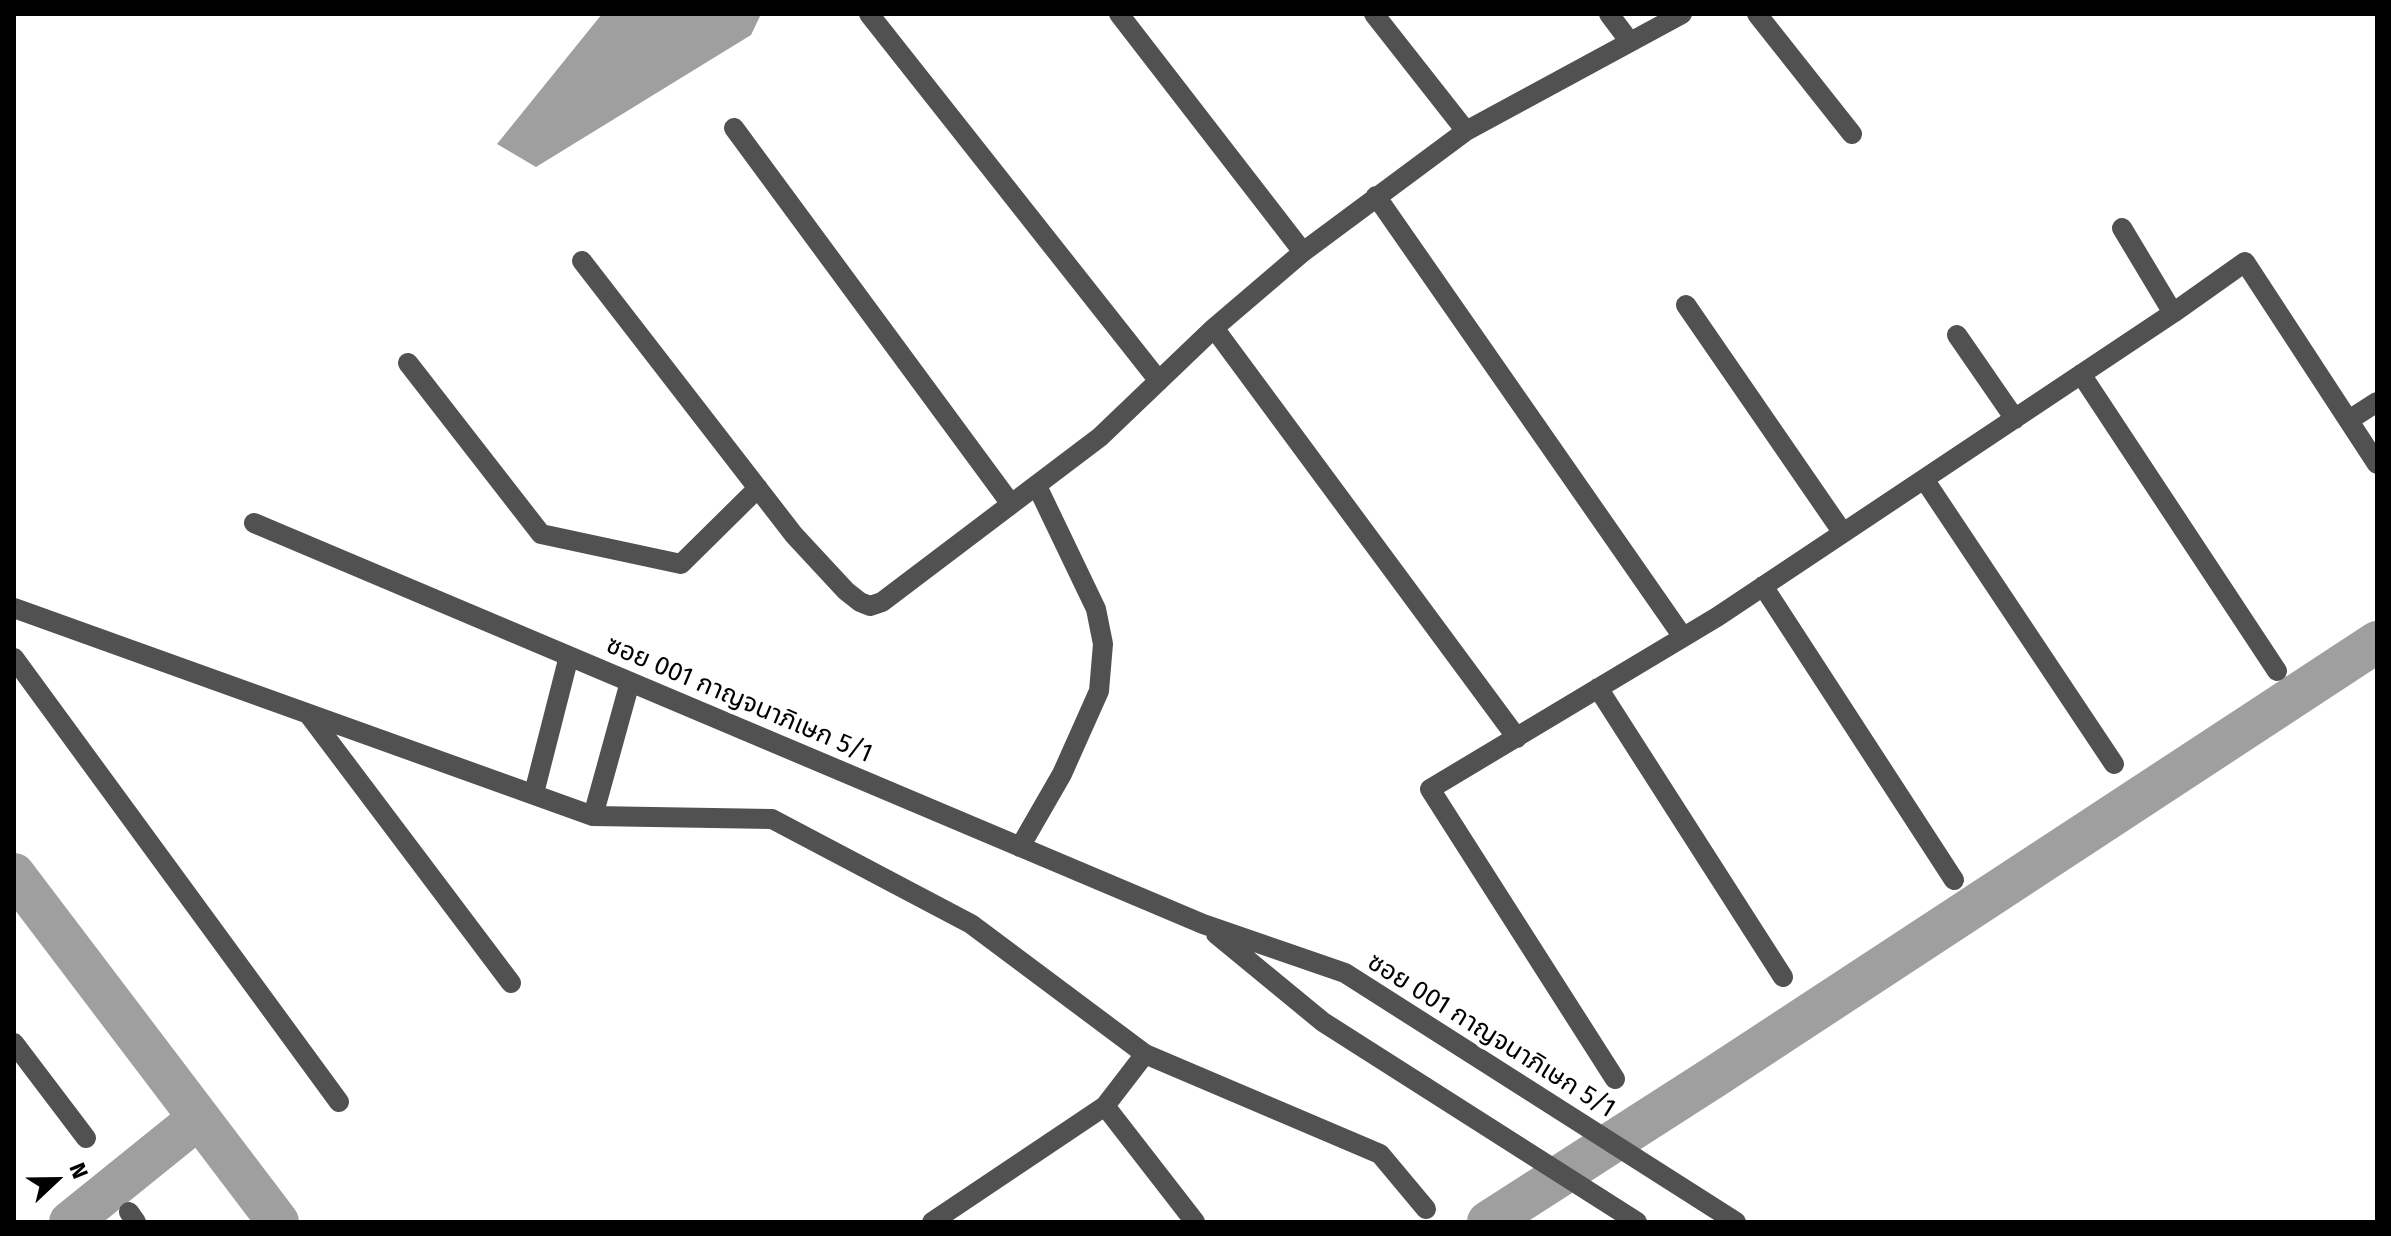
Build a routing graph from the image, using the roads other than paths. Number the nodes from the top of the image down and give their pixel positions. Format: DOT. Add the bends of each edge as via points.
graph roads {
  1 [pos="869,14"];
  2 [pos="1119,14"];
  3 [pos="1374,14"];
  4 [pos="1609,14"];
  5 [pos="1682,14"];
  6 [pos="1757,14"];
  7 [pos="1630,42"];
  8 [pos="734,128"];
  9 [pos="1466,131"];
  10 [pos="1852,134"];
  11 [pos="1376,196"];
  12 [pos="2122,228"];
  13 [pos="1303,252"];
  14 [pos="582,261"];
  15 [pos="1686,305"];
  16 [pos="2173,313"];
  17 [pos="1214,328"];
  18 [pos="1957,335"];
  19 [pos="408,363"];
  20 [pos="2081,374"];
  21 [pos="1159,381"];
  22 [pos="2377,402"];
  23 [pos="2015,419"];
  24 [pos="2349,420"];
  25 [pos="2377,464"];
  26 [pos="1924,479"];
  27 [pos="1037,486"];
  28 [pos="758,488"];
  29 [pos="1011,504"];
  30 [pos="254,523"];
  31 [pos="1843,533"];
  32 [pos="1763,586"];
  33 [pos="14,608"];
  34 [pos="1683,637"];
  35 [pos="569,656"];
  36 [pos="14,658"];
  37 [pos="2277,671"];
  38 [pos="630,682"];
  39 [pos="1598,688"];
  40 [pos="309,715"];
  41 [pos="1517,738"];
  42 [pos="2114,764"];
  43 [pos="534,793"];
  44 [pos="593,816"];
  45 [pos="1020,847"];
  46 [pos="1954,880"];
  47 [pos="1203,924"];
  48 [pos="1783,977"];
  49 [pos="511,983"];
  50 [pos="14,1043"];
  51 [pos="1145,1054"];
  52 [pos="1615,1079"];
  53 [pos="339,1102"];
  54 [pos="1105,1106"];
  55 [pos="86,1138"];
  56 [pos="1426,1209"];
  57 [pos="932,1222"];
  58 [pos="1195,1222"];
  59 [pos="1637,1222"];
  60 [pos="1736,1222"];
  1 -- 21 [label="street"];
  2 -- 13 [label="street"];
  3 -- 9 [label="street"];
  4 -- 7 [label="street"];
  5 -- 7 [label="street"];
  6 -- 10 [label="street"];
  7 -- 9 [label="street"];
  8 -- 29 [label="street"];
  9 -- 11 [label="street"];
  11 -- 13 [label="street"];
  11 -- 34 [label="street"];
  12 -- 16 [label="street"];
  13 -- 17 [label="street"];
  14 -- 28 [label="street"];
  15 -- 31 [label="street"];
  16 -- 20 [label="street"];
  16 -- 24 [label="street" via="2245,262"];
  17 -- 21 [label="street"];
  17 -- 41 [label="street"];
  18 -- 23 [label="street"];
  19 -- 28 [label="street" via="541,534 681,564"];
  20 -- 23 [label="street"];
  20 -- 37 [label="street"];
  21 -- 27 [label="street"];
  22 -- 24 [label="street"];
  23 -- 26 [label="street"];
  24 -- 25 [label="street"];
  26 -- 31 [label="street"];
  26 -- 42 [label="street"];
  27 -- 29 [label="street"];
  27 -- 45 [label="street" via="1096,609 1103,644 1099,691 1062,774"];
  28 -- 29 [label="street" via="846,591 870,606"];
  30 -- 35 [label="street, ซอย 001 กาญจนาภิเษก 5/1"];
  31 -- 32 [label="street"];
  32 -- 34 [label="street"];
  32 -- 46 [label="street"];
  33 -- 40 [label="street"];
  34 -- 39 [label="street"];
  35 -- 38 [label="street, ซอย 001 กาญจนาภิเษก 5/1"];
  35 -- 43 [label="street"];
  36 -- 53 [label="street"];
  38 -- 44 [label="street"];
  38 -- 45 [label="street, ซอย 001 กาญจนาภิเษก 5/1"];
  39 -- 41 [label="street"];
  39 -- 48 [label="street"];
  40 -- 43 [label="street"];
  40 -- 49 [label="street"];
  41 -- 52 [label="street" via="1430,789"];
  43 -- 44 [label="street"];
  44 -- 51 [label="street" via="772,819 971,924"];
  45 -- 47 [label="street, ซอย 001 กาญจนาภิเษก 5/1"];
  47 -- 59 [label="street, ซอย 001 กาญจนาภิเษก 5/1" via="1323,1022"];
  47 -- 60 [label="street, ซอย 001 กาญจนาภิเษก 5/1" via="1345,973"];
  50 -- 55 [label="street"];
  51 -- 54 [label="street"];
  51 -- 56 [label="street" via="1380,1154"];
  54 -- 57 [label="street"];
  54 -- 58 [label="street"];
}
